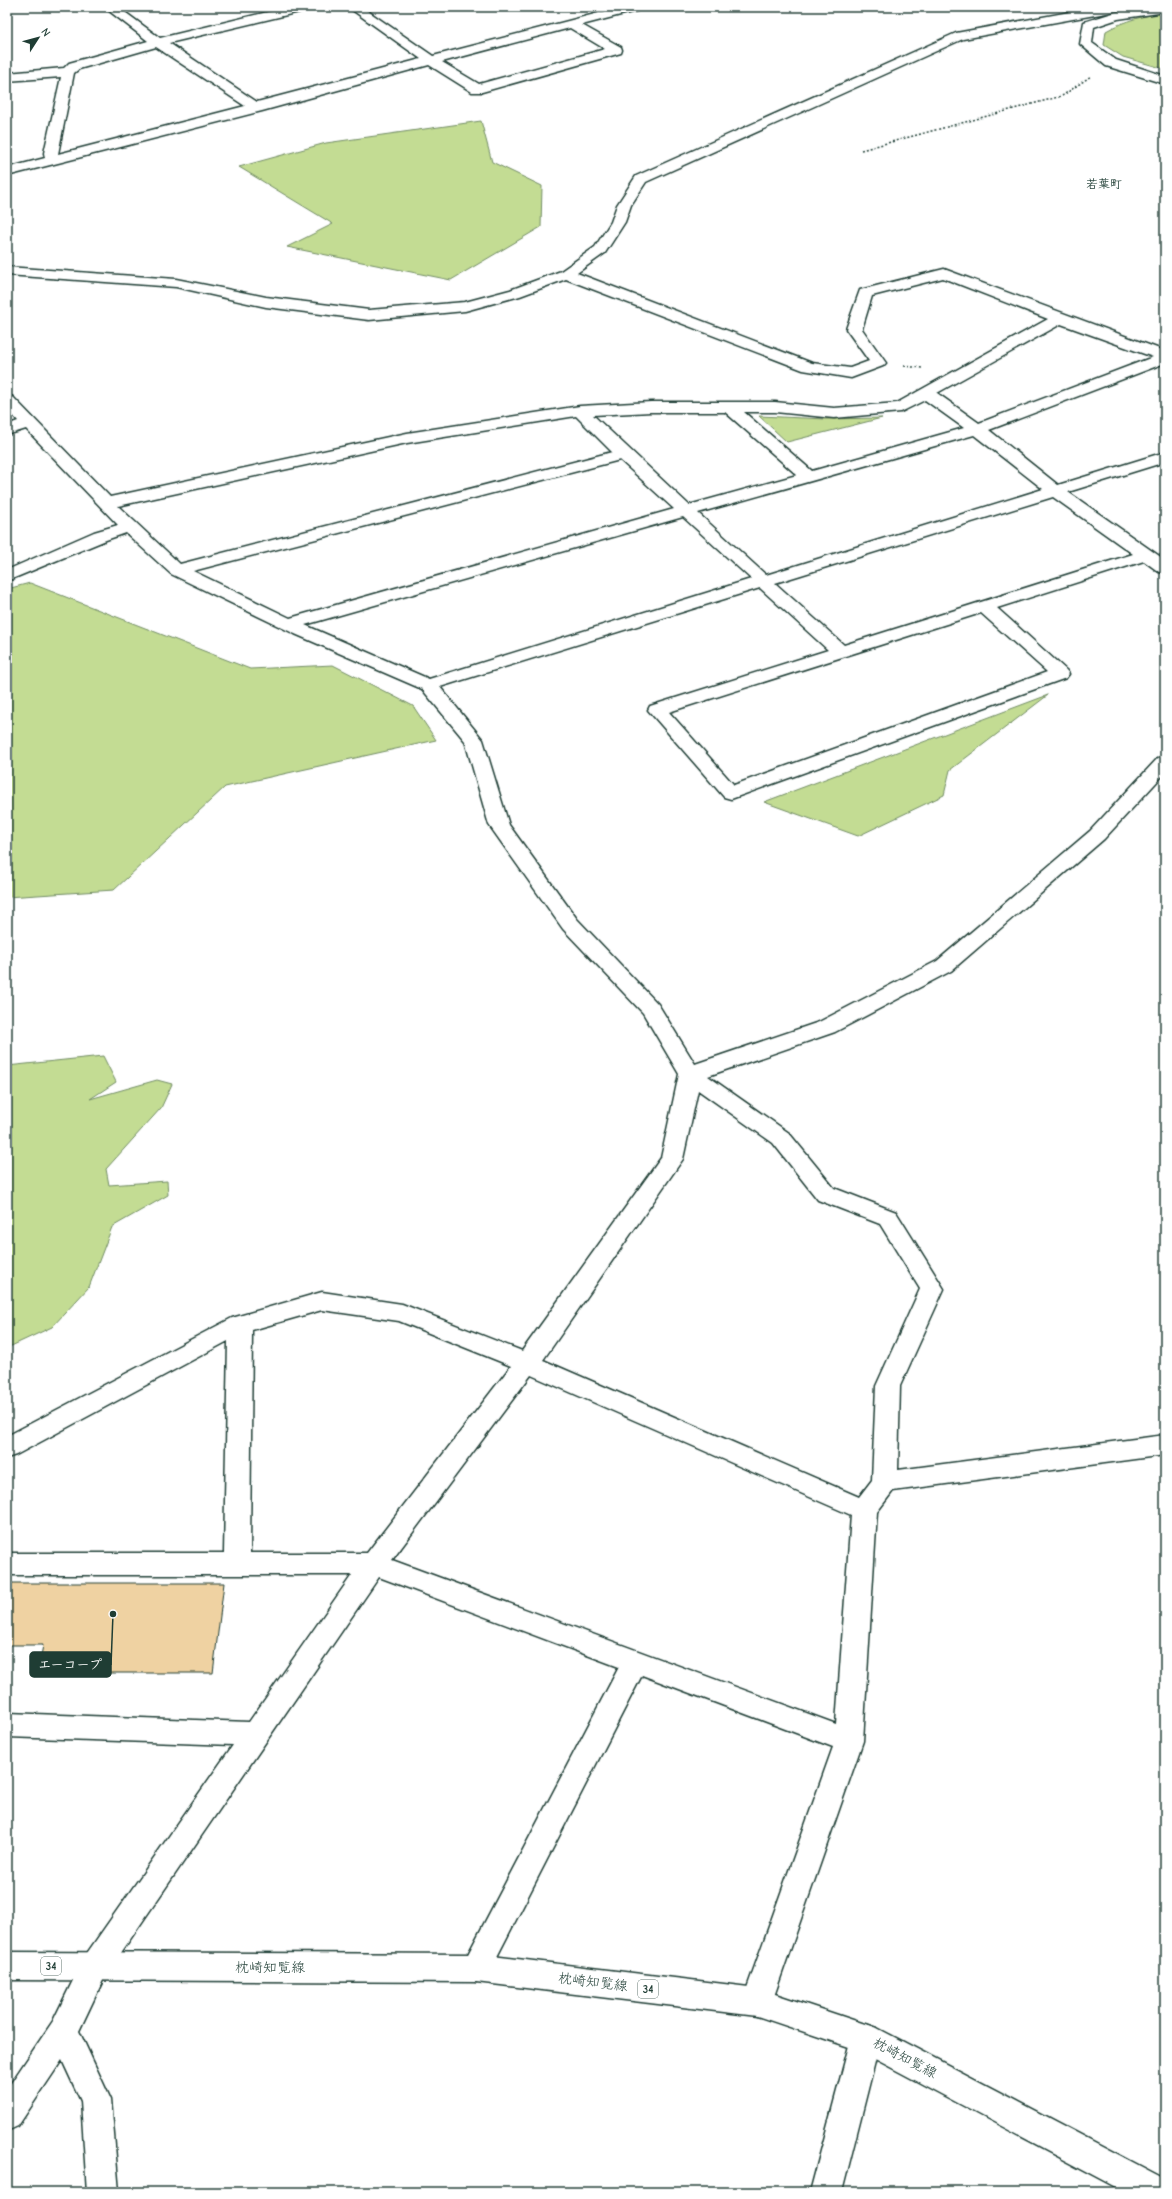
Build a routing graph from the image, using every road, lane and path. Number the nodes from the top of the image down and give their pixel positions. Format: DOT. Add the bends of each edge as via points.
graph roads {
  1 [pos="9,7"];
  2 [pos="110,7"];
  3 [pos="304,7"];
  4 [pos="354,7"];
  5 [pos="591,7"];
  6 [pos="636,7"];
  7 [pos="1117,7"];
  8 [pos="1165,8"];
  9 [pos="7,10"];
  10 [pos="605,15"];
  11 [pos="572,24"];
  12 [pos="158,42"];
  13 [pos="433,62"];
  14 [pos="1111,63"];
  15 [pos="68,72"];
  16 [pos="7,77"];
  17 [pos="1165,80"];
  18 [pos="257,108"];
  19 [pos="861,150"];
  20 [pos="53,161"];
  21 [pos="7,172"];
  22 [pos="7,271"];
  23 [pos="566,274"];
  24 [pos="1060,318"];
  25 [pos="1165,357"];
  26 [pos="926,393"];
  27 [pos="7,400"];
  28 [pos="729,407"];
  29 [pos="580,411"];
  30 [pos="29,423"];
  31 [pos="7,430"];
  32 [pos="977,430"];
  33 [pos="623,454"];
  34 [pos="1165,457"];
  35 [pos="810,477"];
  36 [pos="1054,491"];
  37 [pos="107,503"];
  38 [pos="685,512"];
  39 [pos="129,527"];
  40 [pos="1147,555"];
  41 [pos="1165,568"];
  42 [pos="177,570"];
  43 [pos="7,576"];
  44 [pos="765,582"];
  45 [pos="984,606"];
  46 [pos="288,624"];
  47 [pos="840,651"];
  48 [pos="428,685"];
  49 [pos="1165,762"];
  50 [pos="690,1074"];
  51 [pos="240,1324"];
  52 [pos="527,1363"];
  53 [pos="1165,1445"];
  54 [pos="7,1448"];
  55 [pos="885,1482"];
  56 [pos="864,1510"];
  57 [pos="7,1564"];
  58 [pos="237,1564"];
  59 [pos="374,1564"];
  60 [pos="636,1661"];
  61 [pos="7,1725"];
  62 [pos="256,1734"];
  63 [pos="849,1741"];
  64 [pos="7,1966"];
  65 [pos="95,1966"];
  66 [pos="476,1968"];
  67 [pos="758,2002"];
  68 [pos="64,2031"];
  69 [pos="866,2038"];
  70 [pos="7,2116"];
  71 [pos="103,2192"];
  72 [pos="826,2192"];
  73 [pos="1158,2192"];
  1 -- 9 [label="path"];
  2 -- 12 [label="street"];
  3 -- 12 [label="street"];
  4 -- 13 [label="street"];
  5 -- 10 [label="street"];
  6 -- 10 [label="street"];
  7 -- 23 [label="street" via="960,36 641,179 600,250"];
  8 -- 14 [label="street" via="1116,16 1088,25 1086,44"];
  10 -- 11 [label="street"];
  11 -- 13 [label="street"];
  11 -- 13 [label="street" via="616,50 477,89"];
  12 -- 15 [label="street" via="74,66"];
  12 -- 18 [label="street"];
  13 -- 18 [label="street"];
  14 -- 17 [label="street"];
  14 -- 19 [label="path" via="1062,96"];
  15 -- 16 [label="street"];
  15 -- 20 [label="street" via="51,153"];
  18 -- 20 [label="street"];
  20 -- 21 [label="street"];
  22 -- 23 [label="street" via="176,284 266,302 368,315 465,306 515,293"];
  23 -- 24 [label="street" via="809,367 851,373 878,363 854,329 865,293 944,273"];
  24 -- 25 [label="street"];
  24 -- 26 [label="street"];
  25 -- 32 [label="street"];
  26 -- 28 [label="street" via="902,407 834,413 775,407"];
  26 -- 32 [label="street"];
  27 -- 30 [label="street"];
  28 -- 29 [label="street" via="651,407"];
  28 -- 35 [label="street"];
  29 -- 33 [label="street"];
  29 -- 37 [label="street" via="407,438"];
  30 -- 31 [label="street"];
  30 -- 37 [label="street"];
  32 -- 35 [label="street"];
  32 -- 36 [label="street"];
  33 -- 38 [label="street"];
  33 -- 42 [label="street"];
  34 -- 36 [label="street"];
  35 -- 38 [label="street"];
  36 -- 40 [label="street"];
  36 -- 44 [label="street"];
  37 -- 39 [label="street"];
  38 -- 44 [label="street"];
  38 -- 46 [label="street"];
  39 -- 42 [label="street"];
  39 -- 43 [label="street" via="100,536"];
  40 -- 41 [label="street"];
  40 -- 45 [label="street"];
  42 -- 46 [label="street"];
  44 -- 47 [label="street"];
  44 -- 48 [label="street"];
  45 -- 47 [label="street"];
  45 -- 47 [label="street" via="1060,674 731,793 657,710"];
  46 -- 48 [label="street"];
  48 -- 50 [label="street" via="474,740 499,825 570,924 651,1009"];
  49 -- 50 [label="street" via="1097,835 944,966 827,1027"];
  50 -- 52 [label="street" via="672,1159"];
  50 -- 55 [label="street" via="781,1138 826,1194 888,1218 932,1289 888,1386"];
  51 -- 52 [label="street" via="322,1301 402,1313"];
  51 -- 54 [label="street"];
  51 -- 58 [label="street"];
  52 -- 56 [label="street"];
  52 -- 59 [label="street"];
  53 -- 55 [label="street"];
  55 -- 56 [label="street"];
  56 -- 63 [label="street"];
  57 -- 58 [label="street"];
  58 -- 59 [label="street"];
  59 -- 60 [label="street"];
  59 -- 62 [label="street"];
  60 -- 63 [label="street"];
  60 -- 66 [label="street"];
  61 -- 62 [label="street"];
  62 -- 65 [label="street"];
  63 -- 67 [label="street"];
  64 -- 65 [label="street, 枕崎知覧線 / 34"];
  65 -- 66 [label="street, 枕崎知覧線 / 34"];
  65 -- 68 [label="street"];
  66 -- 67 [label="street, 枕崎知覧線 / 34"];
  67 -- 69 [label="street, 枕崎知覧線 / 34"];
  68 -- 70 [label="street"];
  68 -- 71 [label="street" via="96,2100"];
  69 -- 72 [label="street"];
  69 -- 73 [label="street, 枕崎知覧線 / 34"];
}
